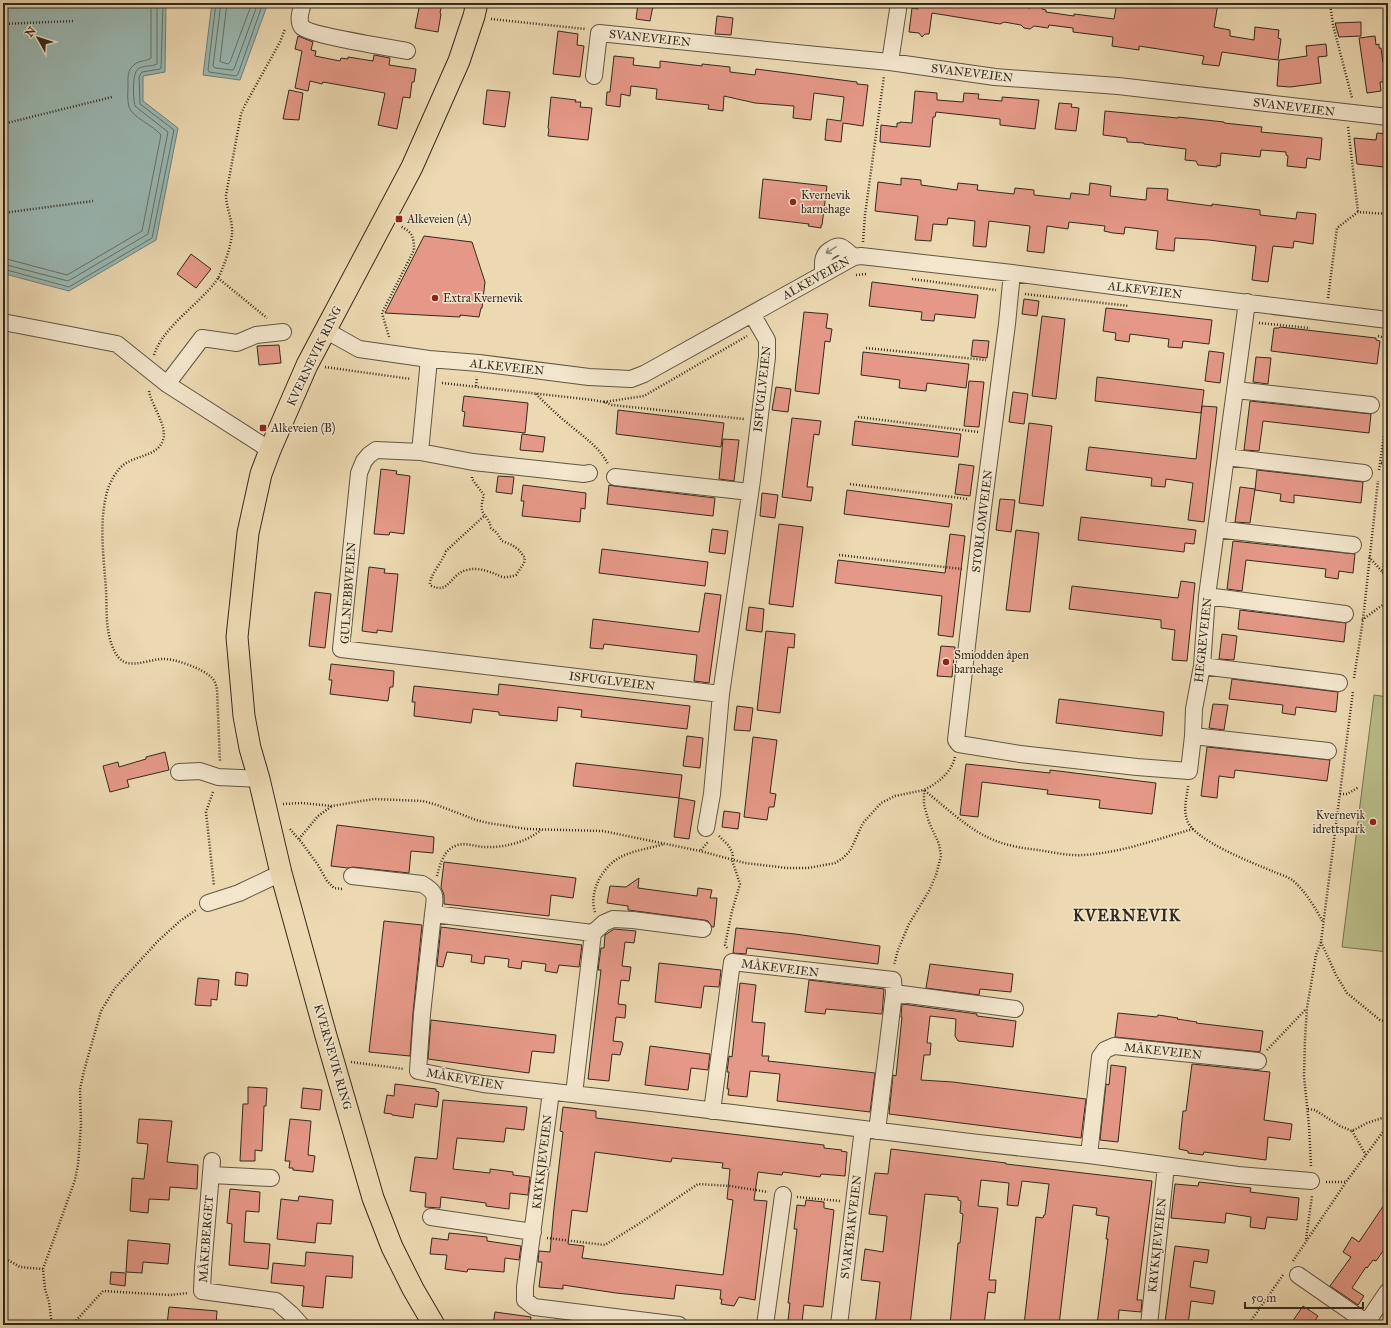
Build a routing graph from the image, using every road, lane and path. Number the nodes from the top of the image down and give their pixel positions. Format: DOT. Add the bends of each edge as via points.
graph roads {
  1 [pos="303,3"];
  2 [pos="900,3"];
  3 [pos="1330,3"];
  4 [pos="476,10"];
  5 [pos="73,21"];
  6 [pos="3,24"];
  7 [pos="286,24"];
  8 [pos="599,33"];
  9 [pos="407,52"];
  10 [pos="890,62"];
  11 [pos="594,76"];
  12 [pos="112,97"];
  13 [pos="1351,113"];
  14 [pos="1388,117"];
  15 [pos="3,124"];
  16 [pos="93,201"];
  17 [pos="1358,212"];
  18 [pos="3,213"];
  19 [pos="1388,214"];
  20 [pos="399,226"];
  21 [pos="858,256"];
  22 [pos="869,273"];
  23 [pos="1012,273"];
  24 [pos="852,277"];
  25 [pos="218,278"];
  26 [pos="907,278"];
  27 [pos="1009,292"];
  28 [pos="1247,302"];
  29 [pos="1134,306"];
  30 [pos="1326,312"];
  31 [pos="752,314"];
  32 [pos="1383,319"];
  33 [pos="1245,321"];
  34 [pos="3,322"];
  35 [pos="1310,328"];
  36 [pos="761,329"];
  37 [pos="325,330"];
  38 [pos="283,332"];
  39 [pos="1373,336"];
  40 [pos="1388,339"];
  41 [pos="391,344"];
  42 [pos="866,348"];
  43 [pos="429,359"];
  44 [pos="1002,362"];
  45 [pos="321,367"];
  46 [pos="152,373"];
  47 [pos="427,381"];
  48 [pos="167,384"];
  49 [pos="1236,390"];
  50 [pos="536,394"];
  51 [pos="604,402"];
  52 [pos="1370,405"];
  53 [pos="1388,405"];
  54 [pos="858,417"];
  55 [pos="759,421"];
  56 [pos="993,434"];
  57 [pos="270,450"];
  58 [pos="420,452"];
  59 [pos="1226,458"];
  60 [pos="473,462"];
  61 [pos="1381,463"];
  62 [pos="1388,464"];
  63 [pos="589,473"];
  64 [pos="1374,474"];
  65 [pos="615,476"];
  66 [pos="850,484"];
  67 [pos="750,492"];
  68 [pos="984,501"];
  69 [pos="484,516"];
  70 [pos="1216,529"];
  71 [pos="1388,529"];
  72 [pos="1353,545"];
  73 [pos="839,555"];
  74 [pos="1369,557"];
  75 [pos="976,570"];
  76 [pos="1383,573"];
  77 [pos="1388,578"];
  78 [pos="1207,596"];
  79 [pos="1388,601"];
  80 [pos="1345,614"];
  81 [pos="1362,620"];
  82 [pos="1202,666"];
  83 [pos="503,668"];
  84 [pos="1339,683"];
  85 [pos="721,694"];
  86 [pos="1193,736"];
  87 [pos="958,742"];
  88 [pos="1328,751"];
  89 [pos="1189,771"];
  90 [pos="179,772"];
  91 [pos="218,777"];
  92 [pos="259,779"];
  93 [pos="1359,787"];
  94 [pos="924,790"];
  95 [pos="1340,794"];
  96 [pos="280,804"];
  97 [pos="332,806"];
  98 [pos="286,826"];
  99 [pos="1193,829"];
  100 [pos="541,830"];
  101 [pos="712,832"];
  102 [pos="298,839"];
  103 [pos="665,844"];
  104 [pos="732,860"];
  105 [pos="281,873"];
  106 [pos="348,883"];
  107 [pos="434,893"];
  108 [pos="208,903"];
  109 [pos="434,914"];
  110 [pos="1324,922"];
  111 [pos="703,929"];
  112 [pos="597,930"];
  113 [pos="1321,942"];
  114 [pos="732,962"];
  115 [pos="894,986"];
  116 [pos="1307,1008"];
  117 [pos="1014,1009"];
  118 [pos="1388,1022"];
  119 [pos="1258,1061"];
  120 [pos="349,1062"];
  121 [pos="418,1071"];
  122 [pos="551,1092"];
  123 [pos="574,1094"];
  124 [pos="1308,1109"];
  125 [pos="712,1111"];
  126 [pos="1388,1116"];
  127 [pos="1388,1126"];
  128 [pos="870,1130"];
  129 [pos="1352,1131"];
  130 [pos="1089,1155"];
  131 [pos="1366,1155"];
  132 [pos="1166,1166"];
  133 [pos="271,1178"];
  134 [pos="1311,1180"];
  135 [pos="1346,1182"];
  136 [pos="756,1190"];
  137 [pos="783,1195"];
  138 [pos="854,1202"];
  139 [pos="431,1218"];
  140 [pos="539,1235"];
  141 [pos="1306,1241"];
  142 [pos="3,1257"];
  143 [pos="43,1269"];
  144 [pos="1292,1269"];
  145 [pos="202,1291"];
  146 [pos="1388,1291"];
  147 [pos="587,1320"];
  148 [pos="1367,1324"];
  149 [pos="52,1325"];
  150 [pos="72,1325"];
  151 [pos="301,1325"];
  152 [pos="434,1325"];
  153 [pos="679,1325"];
  154 [pos="765,1325"];
  155 [pos="839,1325"];
  156 [pos="1149,1325"];
  157 [pos="1248,1325"];
  1 -- 9 [label="street" via="300,24 307,30"];
  2 -- 10 [label="street"];
  3 -- 13 [label="path"];
  4 -- 8 [label="path" via="497,20"];
  4 -- 37 [label="main road, KVERNEVIK RING" via="459,61 412,167"];
  5 -- 6 [label="path"];
  7 -- 25 [label="path" via="280,42 241,114 226,195 232,234"];
  8 -- 10 [label="street, SVANEVEIEN"];
  8 -- 11 [label="street, SVANEVEIEN"];
  10 -- 13 [label="street, SVANEVEIEN" via="995,77 1118,86"];
  10 -- 21 [label="path" via="884,71"];
  12 -- 15 [label="path"];
  13 -- 14 [label="street, SVANEVEIEN"];
  13 -- 17 [label="path"];
  16 -- 18 [label="path"];
  17 -- 19 [label="path"];
  17 -- 30 [label="path" via="1337,228"];
  20 -- 41 [label="path" via="408,230 414,240 414,250 382,313"];
  21 -- 23 [label="street, ALKEVEIEN"];
  21 -- 31 [label="street, ALKEVEIEN"];
  22 -- 24 [label="path"];
  23 -- 27 [label="street, STORLOMVEIEN"];
  23 -- 28 [label="street, ALKEVEIEN"];
  25 -- 38 [label="path"];
  25 -- 46 [label="path" via="161,339 153,356"];
  26 -- 27 [label="path"];
  27 -- 29 [label="path"];
  27 -- 44 [label="street, STORLOMVEIEN"];
  28 -- 30 [label="street, ALKEVEIEN"];
  28 -- 33 [label="street, HEGREVEIEN"];
  30 -- 32 [label="street, ALKEVEIEN"];
  31 -- 36 [label="street, ISFUGLVEIEN"];
  31 -- 43 [label="street, ALKEVEIEN" via="631,379 589,377"];
  33 -- 35 [label="path"];
  33 -- 49 [label="street, HEGREVEIEN"];
  34 -- 46 [label="street" via="116,344"];
  36 -- 51 [label="path" via="644,396"];
  36 -- 55 [label="street, ISFUGLVEIEN" via="767,340 767,357"];
  37 -- 43 [label="street, ALKEVEIEN" via="359,349"];
  37 -- 57 [label="main road, KVERNEVIK RING"];
  38 -- 48 [label="street" via="256,335 237,343 202,338"];
  39 -- 40 [label="path"];
  42 -- 44 [label="path"];
  43 -- 47 [label="street"];
  44 -- 56 [label="street, STORLOMVEIEN"];
  45 -- 47 [label="path"];
  46 -- 48 [label="street"];
  46 -- 91 [label="path" via="150,393 161,420 164,439 158,449 121,466 112,479 104,504 102,534 109,633 113,650 127,663 140,664 170,659 203,671 213,679 217,689 220,757"];
  47 -- 50 [label="path"];
  47 -- 58 [label="street"];
  48 -- 57 [label="street"];
  49 -- 52 [label="street"];
  49 -- 59 [label="street, HEGREVEIEN"];
  50 -- 51 [label="path"];
  50 -- 65 [label="path" via="562,419 592,442"];
  51 -- 55 [label="path" via="612,405"];
  53 -- 61 [label="path"];
  54 -- 56 [label="path"];
  55 -- 67 [label="street, ISFUGLVEIEN"];
  56 -- 68 [label="street, STORLOMVEIEN"];
  57 -- 92 [label="main road, KVERNEVIK RING" via="261,474 248,532 237,637 244,716"];
  58 -- 60 [label="street, GULNEBBVEIEN"];
  58 -- 83 [label="street, GULNEBBVEIEN" via="376,450 364,461 359,473 342,649"];
  59 -- 64 [label="street"];
  59 -- 70 [label="street, HEGREVEIEN"];
  60 -- 63 [label="street, GULNEBBVEIEN" via="544,471"];
  60 -- 69 [label="path" via="472,479 484,495 481,508"];
  61 -- 62 [label="path"];
  61 -- 64 [label="path"];
  64 -- 74 [label="path"];
  65 -- 67 [label="street"];
  66 -- 68 [label="path"];
  67 -- 85 [label="street, ISFUGLVEIEN"];
  68 -- 75 [label="street, STORLOMVEIEN"];
  69 -- 69 [label="path" via="490,523 490,528 502,541 512,544 525,558 516,575 505,578 479,568 458,573 443,588 430,585 431,577 444,559 446,551"];
  70 -- 72 [label="street"];
  70 -- 78 [label="street, HEGREVEIEN"];
  71 -- 76 [label="path"];
  73 -- 75 [label="path"];
  74 -- 76 [label="path"];
  74 -- 81 [label="path"];
  75 -- 87 [label="street, STORLOMVEIEN" via="956,740"];
  76 -- 77 [label="path"];
  78 -- 80 [label="street"];
  78 -- 82 [label="street, HEGREVEIEN"];
  79 -- 81 [label="path"];
  81 -- 95 [label="path"];
  82 -- 84 [label="street"];
  82 -- 86 [label="street, HEGREVEIEN" via="1194,709"];
  83 -- 85 [label="street, ISFUGLVEIEN"];
  85 -- 101 [label="street, ISFUGLVEIEN" via="712,794"];
  86 -- 88 [label="street"];
  86 -- 89 [label="street, HEGREVEIEN"];
  87 -- 89 [label="street" via="982,748"];
  87 -- 94 [label="path" via="954,764 934,785"];
  89 -- 99 [label="path" via="1185,812 1187,821"];
  90 -- 91 [label="street" via="200,771"];
  91 -- 92 [label="street"];
  91 -- 108 [label="path" via="206,812 214,891"];
  92 -- 105 [label="main road, KVERNEVIK RING"];
  93 -- 95 [label="path" via="1347,794"];
  94 -- 99 [label="path" via="986,837 1003,844 1032,850 1075,855 1097,854"];
  94 -- 104 [label="path" via="895,796 881,803 863,823 850,850 835,863 808,868 787,868"];
  94 -- 115 [label="path" via="924,805 941,856 934,881 909,924 898,950 894,966"];
  95 -- 110 [label="path"];
  96 -- 97 [label="path"];
  97 -- 100 [label="path" via="374,799 423,801 488,824"];
  97 -- 102 [label="path" via="318,816"];
  98 -- 102 [label="path"];
  99 -- 110 [label="path" via="1207,840 1292,880 1312,902"];
  100 -- 103 [label="path" via="603,831"];
  100 -- 107 [label="path" via="512,845 456,845 441,860"];
  101 -- 104 [label="path" via="729,846 733,854"];
  102 -- 106 [label="path" via="334,888"];
  103 -- 104 [label="path"];
  103 -- 112 [label="path" via="624,855 607,868 597,882 594,893"];
  104 -- 114 [label="path" via="740,884 725,945"];
  105 -- 108 [label="street" via="239,893"];
  105 -- 152 [label="main road, KVERNEVIK RING" via="373,1198 392,1247"];
  106 -- 107 [label="street" via="422,884"];
  107 -- 109 [label="street, MÅKEVEIEN"];
  108 -- 143 [label="path" via="180,921 158,941 115,988 101,1010 80,1089 81,1125 75,1180"];
  109 -- 112 [label="street"];
  109 -- 121 [label="street, MÅKEVEIEN"];
  110 -- 113 [label="path"];
  111 -- 112 [label="street" via="613,919"];
  112 -- 123 [label="street"];
  113 -- 116 [label="path" via="1316,955"];
  113 -- 118 [label="path" via="1347,993 1380,1020"];
  114 -- 115 [label="street, MÅKEVEIEN"];
  114 -- 125 [label="street, MÅKEVEIEN"];
  115 -- 117 [label="street, MÅKEVEIEN"];
  115 -- 128 [label="street"];
  116 -- 119 [label="path"];
  116 -- 124 [label="path" via="1304,1076"];
  119 -- 130 [label="street, MÅKEVEIEN" via="1114,1046 1105,1050 1100,1057"];
  120 -- 121 [label="path"];
  121 -- 122 [label="street, MÅKEVEIEN" via="483,1084"];
  122 -- 123 [label="street, MÅKEVEIEN"];
  122 -- 140 [label="street, KRYKKJEVEIEN"];
  123 -- 125 [label="street, MÅKEVEIEN"];
  124 -- 129 [label="path" via="1315,1110"];
  124 -- 134 [label="path"];
  125 -- 128 [label="street, MÅKEVEIEN"];
  126 -- 129 [label="path"];
  127 -- 131 [label="path"];
  128 -- 130 [label="street, MÅKEVEIEN"];
  128 -- 138 [label="street, SVARTBAKVEIEN"];
  129 -- 131 [label="path"];
  130 -- 132 [label="street, MÅKEVEIEN"];
  131 -- 135 [label="path"];
  132 -- 134 [label="street, MÅKEVEIEN" via="1238,1175"];
  132 -- 156 [label="street, KRYKKJEVEIEN"];
  133 -- 145 [label="street, MÅKEBERGET" via="211,1168"];
  134 -- 135 [label="path"];
  134 -- 141 [label="path"];
  135 -- 141 [label="path"];
  136 -- 140 [label="path" via="698,1184 605,1245"];
  137 -- 138 [label="path"];
  137 -- 154 [label="street"];
  138 -- 155 [label="street, SVARTBAKVEIEN"];
  139 -- 140 [label="street"];
  140 -- 147 [label="street, KRYKKJEVEIEN" via="525,1287 525,1300 534,1307"];
  141 -- 144 [label="path"];
  142 -- 143 [label="path" via="20,1267"];
  143 -- 149 [label="path"];
  144 -- 148 [label="street"];
  144 -- 157 [label="path"];
  145 -- 150 [label="path" via="170,1295 102,1291"];
  145 -- 151 [label="street, MÅKEBERGET" via="276,1301"];
  146 -- 148 [label="street"];
  147 -- 153 [label="street, KRYKKJEVEIEN"];
}
